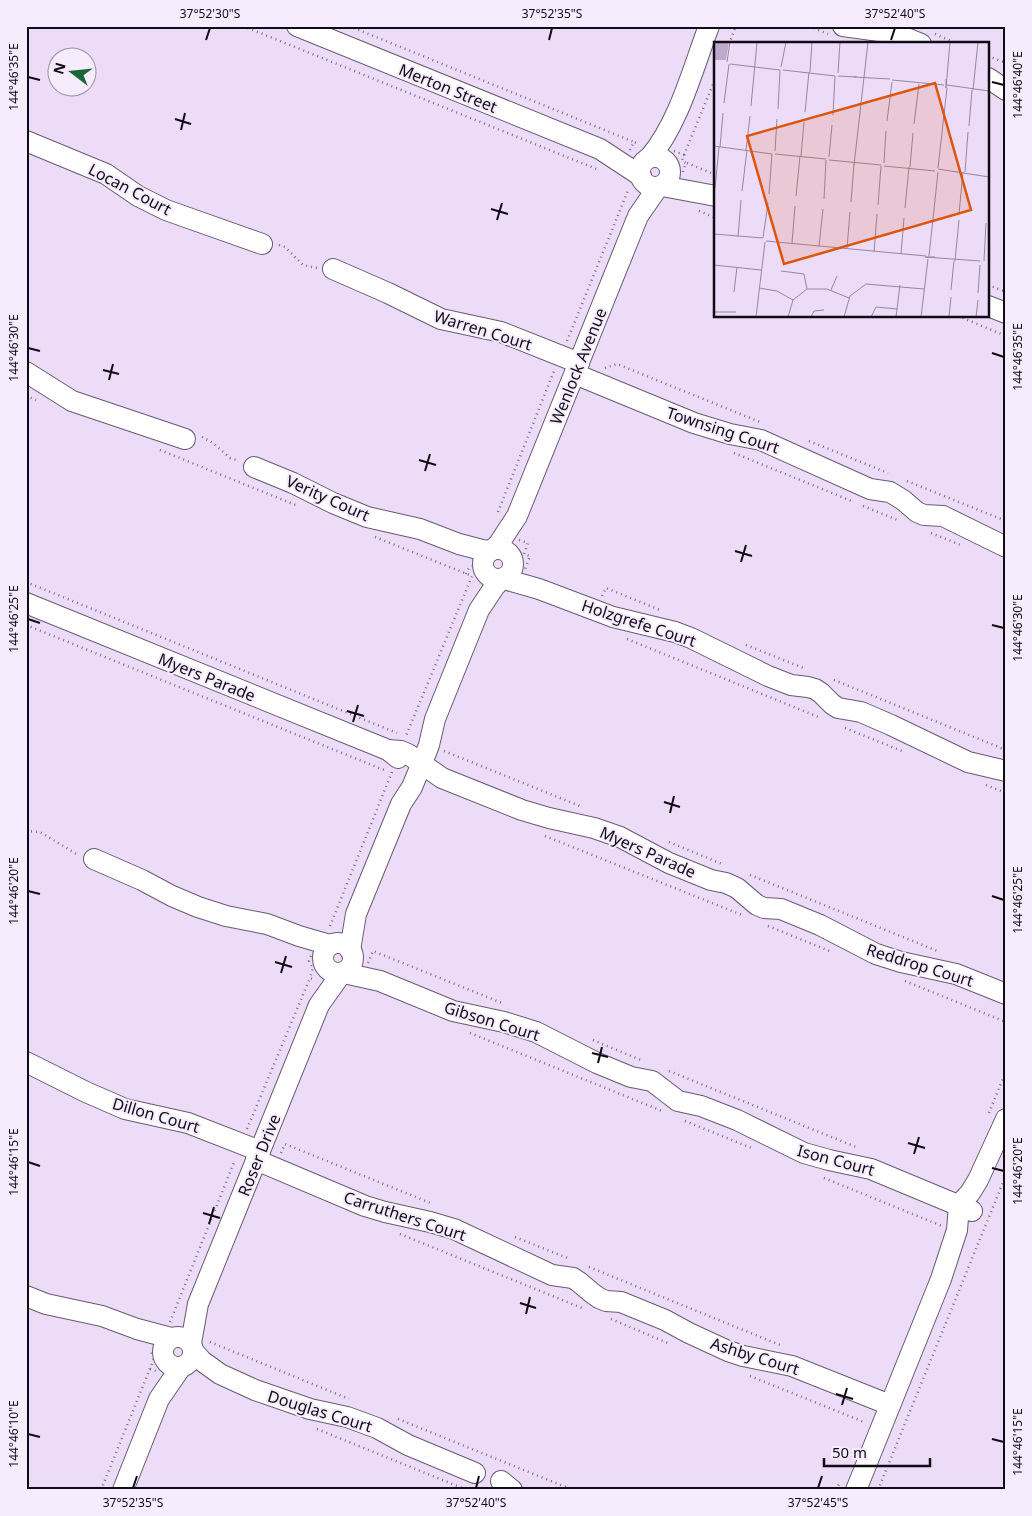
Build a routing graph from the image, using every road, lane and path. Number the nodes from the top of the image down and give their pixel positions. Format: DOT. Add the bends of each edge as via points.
graph roads {
  1 [pos="243,26"];
  2 [pos="297,26"];
  3 [pos="349,26"];
  4 [pos="709,26"];
  5 [pos="736,26"];
  6 [pos="843,26"];
  7 [pos="730,42"];
  8 [pos="916,42"];
  9 [pos="990,57"];
  10 [pos="1006,63"];
  11 [pos="990,79"];
  12 [pos="714,80"];
  13 [pos="1006,90"];
  14 [pos="26,141"];
  15 [pos="634,142"];
  16 [pos="600,149"];
  17 [pos="668,160"];
  18 [pos="601,171"];
  19 [pos="714,174"];
  20 [pos="651,182"];
  21 [pos="714,195"];
  22 [pos="714,196"];
  23 [pos="262,244"];
  24 [pos="333,270"];
  25 [pos="990,286"];
  26 [pos="1006,292"];
  27 [pos="990,307"];
  28 [pos="1006,313"];
  29 [pos="963,318"];
  30 [pos="1006,336"];
  31 [pos="577,368"];
  32 [pos="26,372"];
  33 [pos="26,396"];
  34 [pos="45,403"];
  35 [pos="185,439"];
  36 [pos="155,448"];
  37 [pos="734,453"];
  38 [pos="254,467"];
  39 [pos="301,507"];
  40 [pos="906,523"];
  41 [pos="924,530"];
  42 [pos="375,537"];
  43 [pos="1006,547"];
  44 [pos="970,549"];
  45 [pos="497,565"];
  46 [pos="26,603"];
  47 [pos="660,610"];
  48 [pos="596,611"];
  49 [pos="26,625"];
  50 [pos="624,638"];
  51 [pos="742,643"];
  52 [pos="806,669"];
  53 [pos="833,680"];
  54 [pos="824,719"];
  55 [pos="842,726"];
  56 [pos="406,736"];
  57 [pos="1006,750"];
  58 [pos="444,751"];
  59 [pos="906,752"];
  60 [pos="419,769"];
  61 [pos="1006,771"];
  62 [pos="978,782"];
  63 [pos="1006,793"];
  64 [pos="26,831"];
  65 [pos="538,833"];
  66 [pos="94,859"];
  67 [pos="781,909"];
  68 [pos="749,918"];
  69 [pos="768,926"];
  70 [pos="832,952"];
  71 [pos="337,959"];
  72 [pos="905,981"];
  73 [pos="1006,994"];
  74 [pos="1006,1022"];
  75 [pos="26,1062"];
  76 [pos="702,1106"];
  77 [pos="1002,1127"];
  78 [pos="258,1156"];
  79 [pos="1006,1175"];
  80 [pos="966,1208"];
  81 [pos="26,1296"];
  82 [pos="622,1302"];
  83 [pos="175,1354"];
  84 [pos="890,1406"];
  85 [pos="310,1426"];
  86 [pos="471,1481"];
  87 [pos="101,1490"];
  88 [pos="123,1490"];
  89 [pos="856,1490"];
  90 [pos="878,1490"];
  1 -- 18 [label="path"];
  2 -- 16 [label="street, Merton Street"];
  3 -- 15 [label="path"];
  4 -- 17 [label="street" via="672,124 660,145"];
  5 -- 7 [label="path"];
  6 -- 8 [label="street" via="894,32"];
  9 -- 10 [label="path"];
  11 -- 13 [label="street"];
  12 -- 17 [label="path"];
  14 -- 23 [label="street, Locan Court" via="106,174 166,210"];
  16 -- 17 [label="street, Merton Street"];
  16 -- 20 [label="street, Merton Street"];
  17 -- 19 [label="path"];
  17 -- 20 [label="street" via="671,171 668,180"];
  17 -- 20 [label="street" via="641,165 640,170"];
  17 -- 21 [label="street, Merton Street" via="688,180"];
  20 -- 22 [label="street, Merton Street"];
  20 -- 31 [label="street, Wenlock Avenue"];
  23 -- 24 [label="path" via="285,247 303,265"];
  24 -- 31 [label="street, Warren Court" via="441,319 501,332"];
  25 -- 26 [label="path"];
  27 -- 28 [label="street"];
  29 -- 30 [label="path"];
  31 -- 43 [label="street, Townsing Court" via="694,423 761,440 870,489 890,492 917,512 943,516"];
  31 -- 45 [label="street, Wenlock Avenue" via="517,516 498,545"];
  32 -- 35 [label="street" via="72,401"];
  33 -- 34 [label="path"];
  35 -- 38 [label="path" via="199,435 230,458"];
  36 -- 39 [label="path"];
  37 -- 40 [label="path"];
  38 -- 45 [label="street, Verity Court" via="367,517 420,529 482,550"];
  41 -- 44 [label="path"];
  42 -- 56 [label="path" via="472,576"];
  45 -- 48 [label="street, Holzgrefe Court" via="539,589"];
  45 -- 60 [label="street, Wenlock Avenue" via="494,586 479,610 435,719"];
  46 -- 60 [label="street, Myers Parade" via="388,750 401,751 408,754"];
  47 -- 48 [label="path" via="606,588"];
  48 -- 61 [label="street, Holzgrefe Court" via="691,638 768,676 791,685 815,689 838,708 860,712 960,759"];
  49 -- 60 [label="path"];
  50 -- 54 [label="path"];
  51 -- 52 [label="path"];
  53 -- 57 [label="path"];
  55 -- 59 [label="path"];
  58 -- 60 [label="path"];
  60 -- 67 [label="street, Myers Parade" via="535,814 606,832 669,863 737,888 757,905"];
  60 -- 71 [label="street, Roser Drive" via="401,804"];
  62 -- 63 [label="path"];
  64 -- 66 [label="path" via="40,832 79,855"];
  65 -- 68 [label="path"];
  66 -- 71 [label="street, Gibson Court" via="198,907 267,924 299,936"];
  67 -- 73 [label="street, Reddrop Court" via="876,954 956,974"];
  69 -- 70 [label="path"];
  71 -- 76 [label="street, Gibson Court" via="453,1011 536,1032 597,1063 631,1077 652,1081 678,1101"];
  71 -- 78 [label="street, Roser Drive"];
  72 -- 74 [label="path"];
  75 -- 78 [label="street, Dillon Court" via="125,1109 188,1123"];
  76 -- 80 [label="street, Ison Court" via="804,1153 871,1169"];
  77 -- 80 [label="street" via="983,1197"];
  78 -- 82 [label="street, Carruthers Court" via="365,1206 454,1229 552,1275 573,1278 599,1298"];
  78 -- 83 [label="street, Roser Drive"];
  79 -- 90 [label="path"];
  80 -- 84 [label="street" via="969,1231 941,1279"];
  81 -- 83 [label="street, Douglas Court" via="137,1329"];
  82 -- 84 [label="street, Ashby Court" via="728,1351 792,1366"];
  83 -- 86 [label="street, Douglas Court" via="255,1390 377,1428"];
  83 -- 87 [label="path"];
  83 -- 88 [label="street, Roser Drive"];
  84 -- 89 [label="street"];
  85 -- 86 [label="path"];
}
